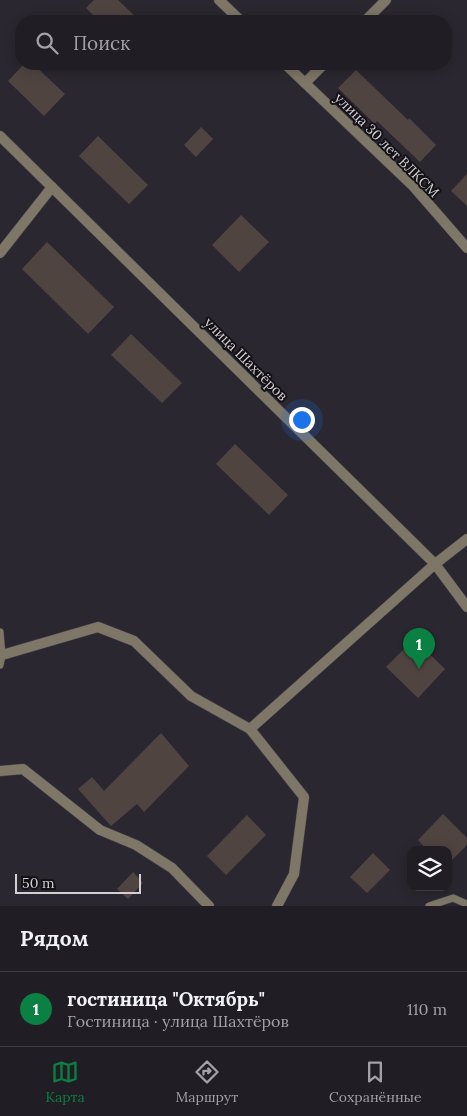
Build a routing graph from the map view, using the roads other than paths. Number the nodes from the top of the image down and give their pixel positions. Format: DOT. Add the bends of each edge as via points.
graph roads {
  1 [pos="219,0"];
  2 [pos="386,0"];
  3 [pos="235,15"];
  4 [pos="371,15"];
  5 [pos="291,70"];
  6 [pos="318,70"];
  7 [pos="305,83"];
  8 [pos="0,136"];
  9 [pos="52,187"];
  10 [pos="466,245"];
  11 [pos="0,253"];
  12 [pos="467,539"];
  13 [pos="435,564"];
  14 [pos="467,607"];
  15 [pos="0,632"];
  16 [pos="1,660"];
  17 [pos="250,729"];
  18 [pos="0,771"];
  19 [pos="467,904"];
  20 [pos="209,906"];
  21 [pos="277,906"];
  22 [pos="429,906"];
  1 -- 3 [label="street"];
  2 -- 4 [label="street"];
  5 -- 7 [label="street, улица 30 лет ВЛКСМ"];
  6 -- 7 [label="street"];
  7 -- 10 [label="street, улица 30 лет ВЛКСМ" via="413,186"];
  8 -- 9 [label="street, улица Шахтёров"];
  9 -- 11 [label="street"];
  9 -- 13 [label="street, улица Шахтёров"];
  12 -- 13 [label="street"];
  13 -- 14 [label="street, улица Шахтёров"];
  13 -- 17 [label="street"];
  15 -- 16 [label="lane"];
  16 -- 17 [label="street" via="98,627 134,641 191,696"];
  17 -- 21 [label="street" via="304,797 294,874"];
  18 -- 20 [label="street" via="22,768 100,830 136,845 172,868"];
  19 -- 22 [label="lane" via="453,898"];
}
